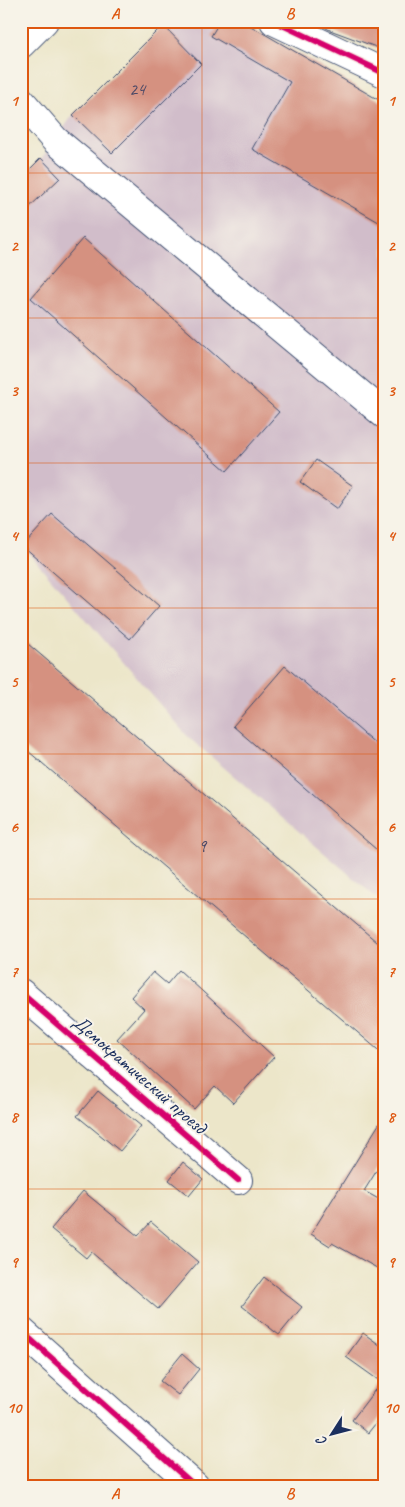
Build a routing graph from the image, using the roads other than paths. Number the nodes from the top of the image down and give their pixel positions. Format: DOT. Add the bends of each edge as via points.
graph roads {
  1 [pos="44,21"];
  2 [pos="274,21"];
  3 [pos="21,44"];
  4 [pos="384,73"];
  5 [pos="21,101"];
  6 [pos="384,414"];
  7 [pos="21,993"];
  8 [pos="238,1180"];
  9 [pos="21,1331"];
  10 [pos="195,1486"];
  1 -- 3 [label="street"];
  2 -- 4 [label="street"];
  5 -- 6 [label="street" via="55,140"];
  7 -- 8 [label="street, Демократический проезд"];
  9 -- 10 [label="street"];
}
